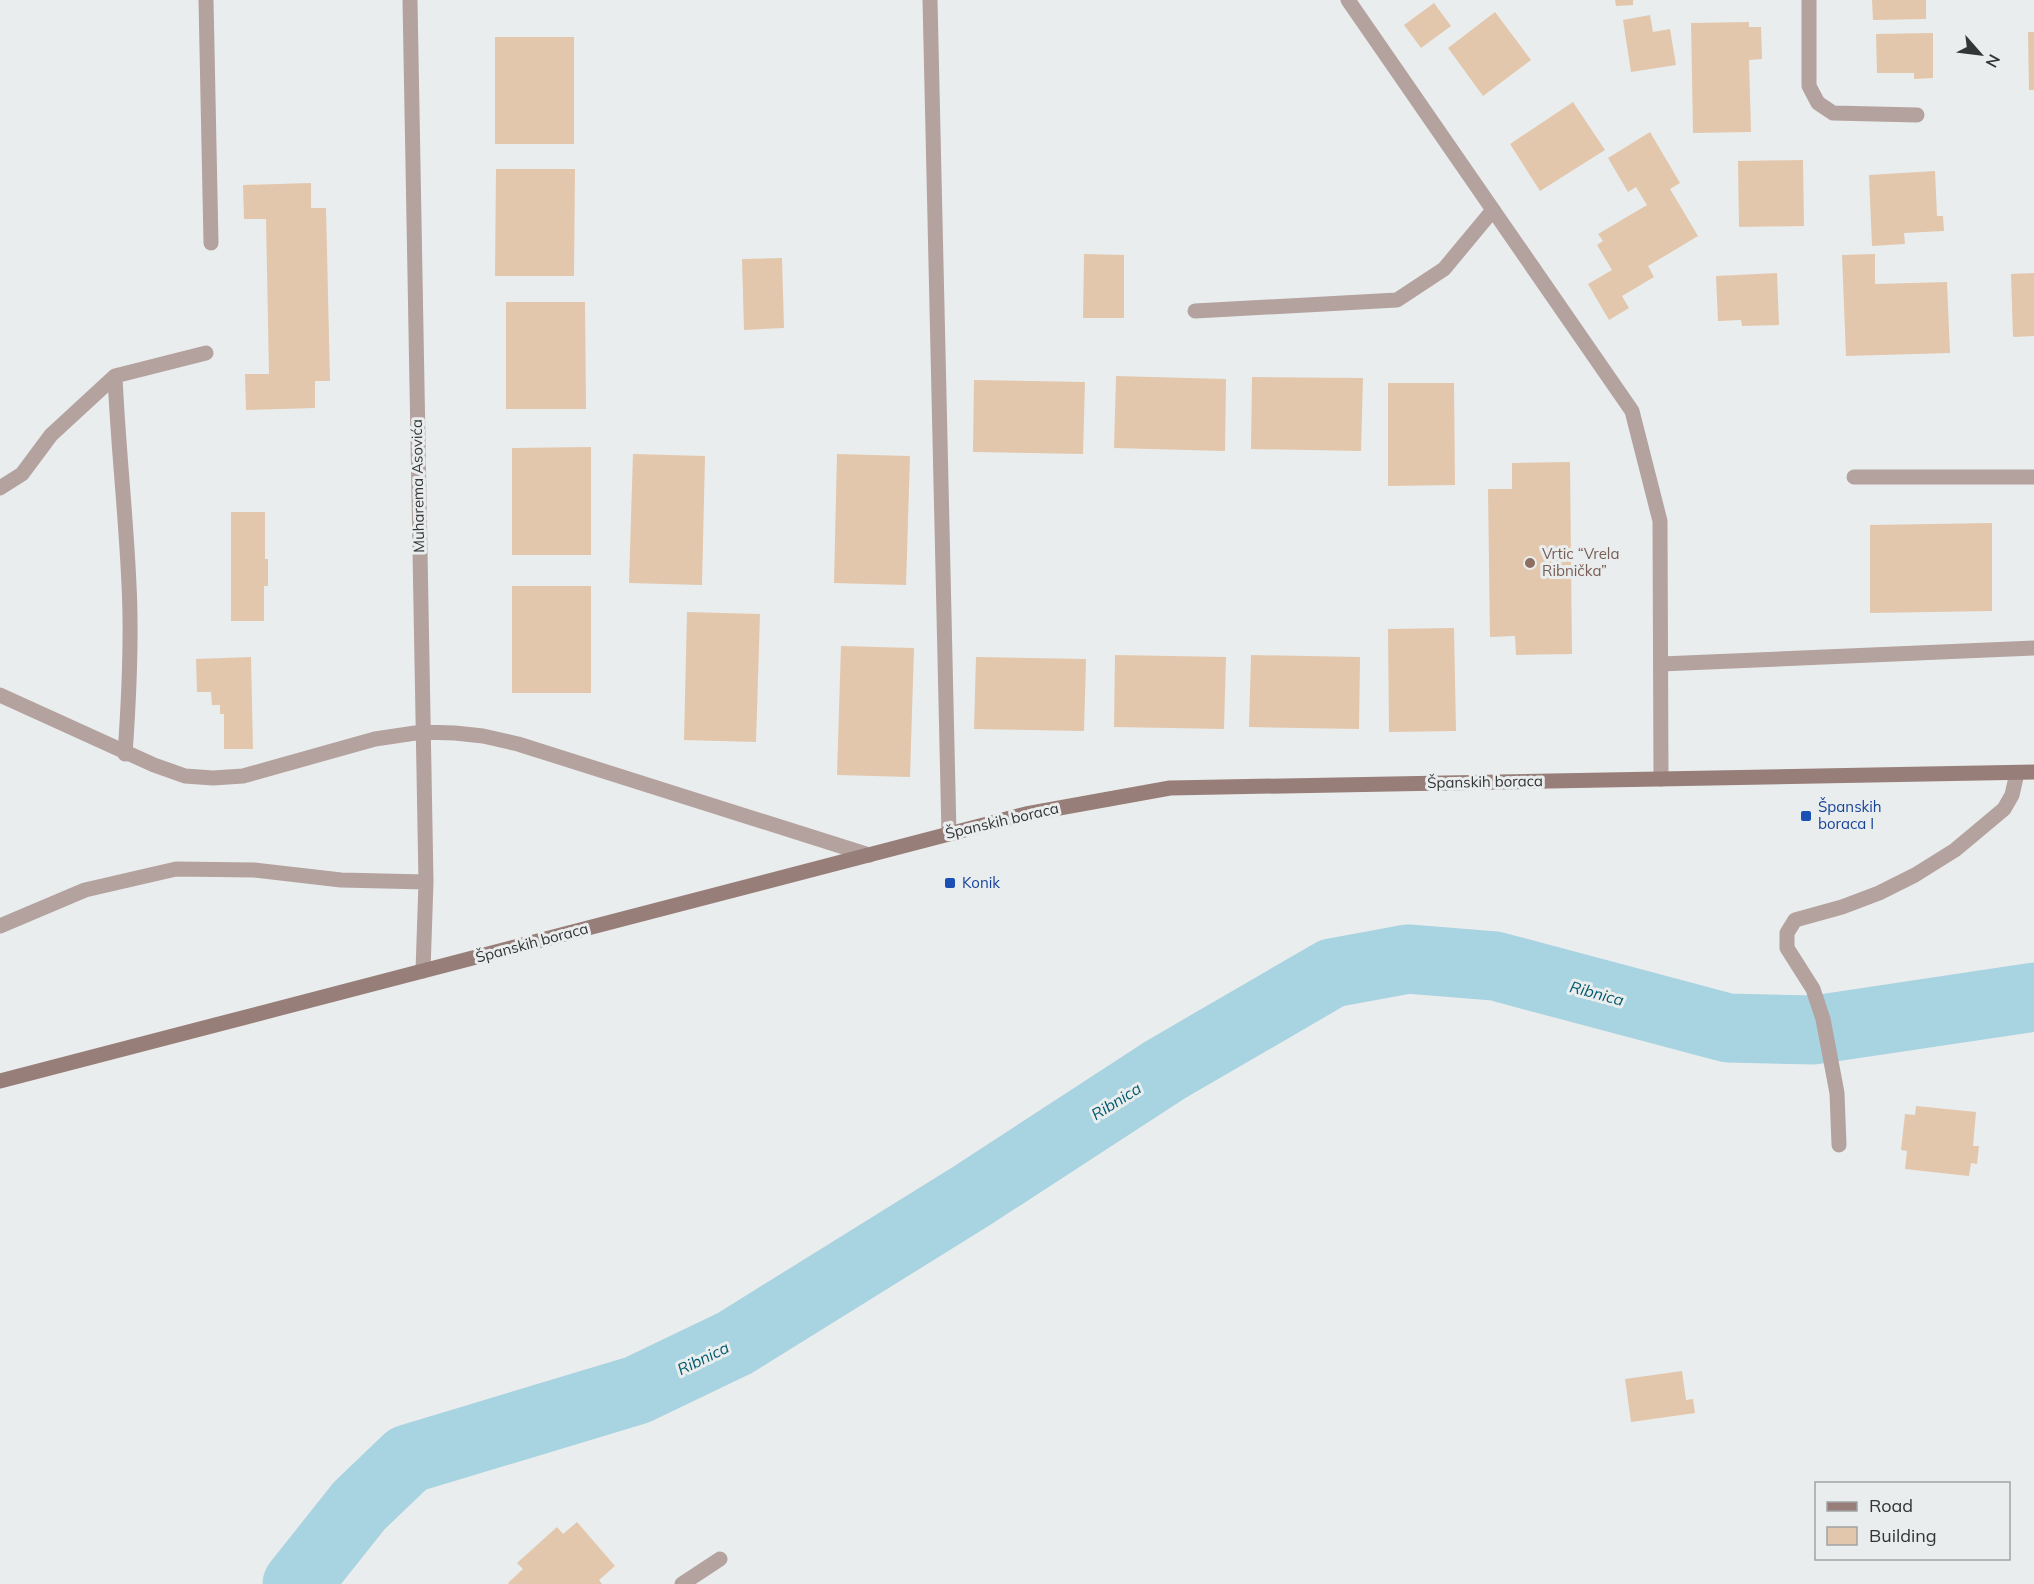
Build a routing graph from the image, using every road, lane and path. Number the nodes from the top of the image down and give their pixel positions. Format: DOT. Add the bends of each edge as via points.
graph roads {
  1 [pos="206,0"];
  2 [pos="410,0"];
  3 [pos="930,0"];
  4 [pos="1348,0"];
  5 [pos="1809,0"];
  6 [pos="1917,115"];
  7 [pos="1493,210"];
  8 [pos="211,243"];
  9 [pos="1195,311"];
  10 [pos="206,353"];
  11 [pos="115,376"];
  12 [pos="1854,477"];
  13 [pos="2034,477"];
  14 [pos="0,488"];
  15 [pos="2034,648"];
  16 [pos="1661,664"];
  17 [pos="0,695"];
  18 [pos="422,732"];
  19 [pos="125,754"];
  20 [pos="2017,772"];
  21 [pos="2034,772"];
  22 [pos="1662,779"];
  23 [pos="950,834"];
  24 [pos="869,855"];
  25 [pos="426,882"];
  26 [pos="0,926"];
  27 [pos="423,971"];
  28 [pos="0,1081"];
  29 [pos="1839,1145"];
  30 [pos="720,1559"];
  31 [pos="682,1584"];
  1 -- 8 [label="street"];
  2 -- 18 [label="street, Muharema Asovića"];
  3 -- 23 [label="street"];
  4 -- 7 [label="street"];
  5 -- 6 [label="street" via="1809,86 1818,103 1833,113"];
  7 -- 9 [label="street" via="1444,269 1398,300"];
  7 -- 16 [label="street" via="1632,411 1660,521"];
  10 -- 11 [label="street"];
  11 -- 14 [label="street" via="51,435 22,474"];
  11 -- 19 [label="street" via="129,585 131,672"];
  12 -- 13 [label="street"];
  15 -- 16 [label="street"];
  16 -- 22 [label="street"];
  17 -- 19 [label="street"];
  18 -- 19 [label="street" via="375,739 243,776 185,776"];
  18 -- 24 [label="street" via="483,736 518,744"];
  18 -- 25 [label="street, Muharema Asovića"];
  20 -- 21 [label="main road, Španskih boraca"];
  20 -- 22 [label="main road, Španskih boraca"];
  20 -- 29 [label="street" via="2004,809 1955,849 1879,892 1795,920 1790,926 1785,940 1787,948 1819,1004 1837,1093"];
  22 -- 23 [label="main road, Španskih boraca" via="1170,788 1026,814"];
  23 -- 24 [label="main road, Španskih boraca"];
  24 -- 27 [label="main road, Španskih boraca"];
  25 -- 26 [label="street" via="176,868 85,890"];
  25 -- 27 [label="street, Muharema Asovića"];
  27 -- 28 [label="main road, Španskih boraca"];
  30 -- 31 [label="street"];
}
